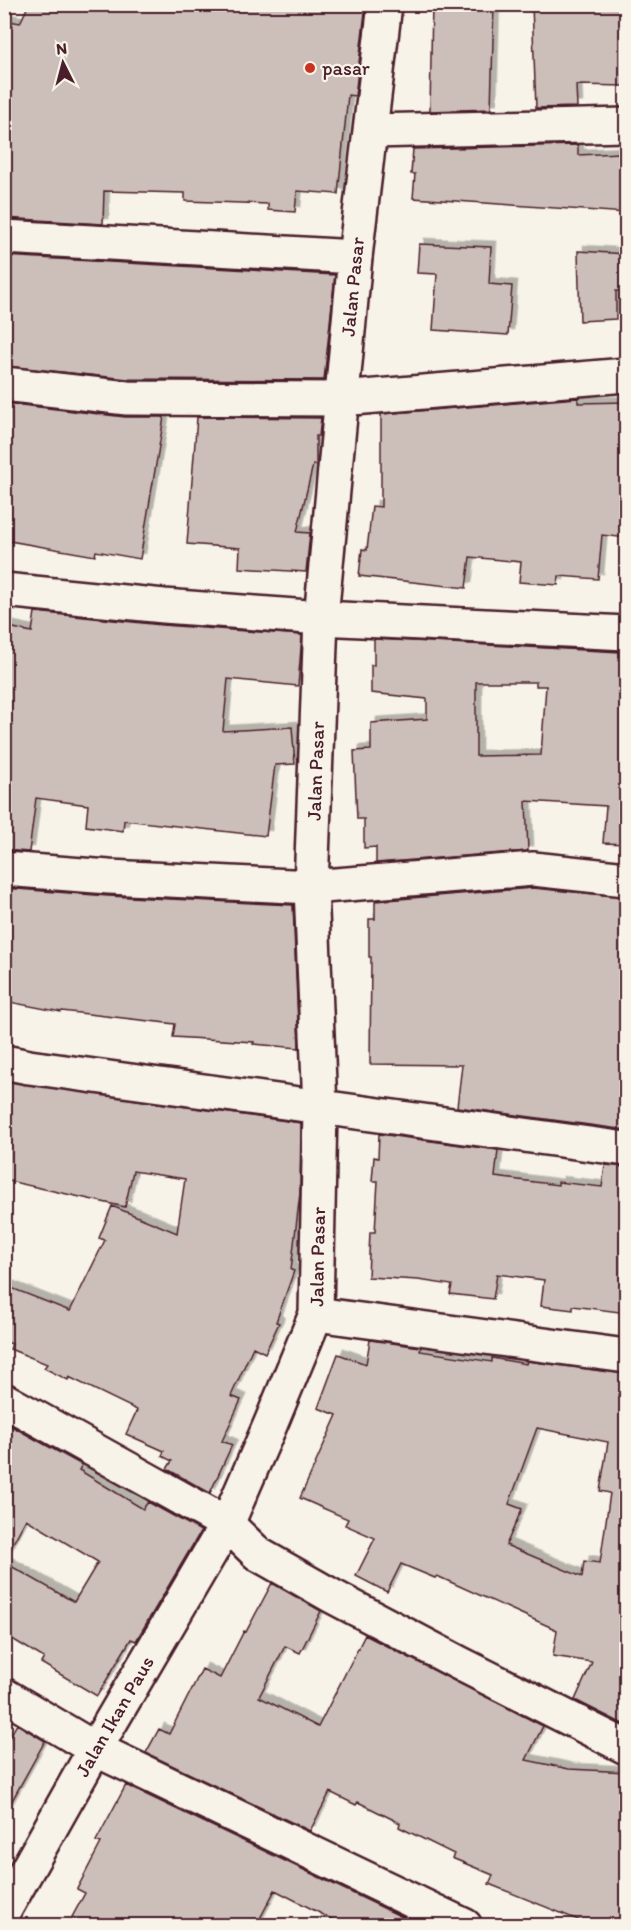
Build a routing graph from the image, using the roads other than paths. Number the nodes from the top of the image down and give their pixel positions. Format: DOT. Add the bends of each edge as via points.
graph roads {
  1 [pos="385,4"];
  2 [pos="627,125"];
  3 [pos="371,131"];
  4 [pos="4,237"];
  5 [pos="355,257"];
  6 [pos="627,375"];
  7 [pos="4,384"];
  8 [pos="341,399"];
  9 [pos="4,590"];
  10 [pos="321,618"];
  11 [pos="627,633"];
  12 [pos="4,869"];
  13 [pos="627,879"];
  14 [pos="311,887"];
  15 [pos="4,1062"];
  16 [pos="320,1108"];
  17 [pos="627,1149"];
  18 [pos="316,1314"];
  19 [pos="627,1356"];
  20 [pos="4,1400"];
  21 [pos="227,1524"];
  22 [pos="4,1695"];
  23 [pos="627,1747"];
  24 [pos="95,1749"];
  25 [pos="4,1911"];
  26 [pos="465,1926"];
  1 -- 3 [label="street, Jalan Pasar"];
  2 -- 3 [label="street"];
  3 -- 5 [label="street, Jalan Pasar"];
  4 -- 5 [label="street"];
  5 -- 8 [label="street, Jalan Pasar"];
  6 -- 8 [label="street"];
  7 -- 8 [label="street" via="127,398"];
  8 -- 10 [label="street, Jalan Pasar"];
  9 -- 10 [label="street"];
  10 -- 11 [label="street"];
  10 -- 14 [label="street, Jalan Pasar"];
  12 -- 14 [label="street"];
  13 -- 14 [label="street" via="533,869"];
  14 -- 16 [label="street, Jalan Pasar"];
  15 -- 16 [label="street"];
  16 -- 17 [label="street"];
  16 -- 18 [label="street, Jalan Pasar"];
  18 -- 19 [label="street"];
  18 -- 21 [label="street, Jalan Pasar"];
  20 -- 21 [label="street"];
  21 -- 23 [label="street" via="258,1554 332,1596"];
  21 -- 24 [label="street, Jalan Ikan Paus"];
  22 -- 24 [label="street"];
  24 -- 25 [label="street, Jalan Ikan Paus"];
  24 -- 26 [label="street"];
}
